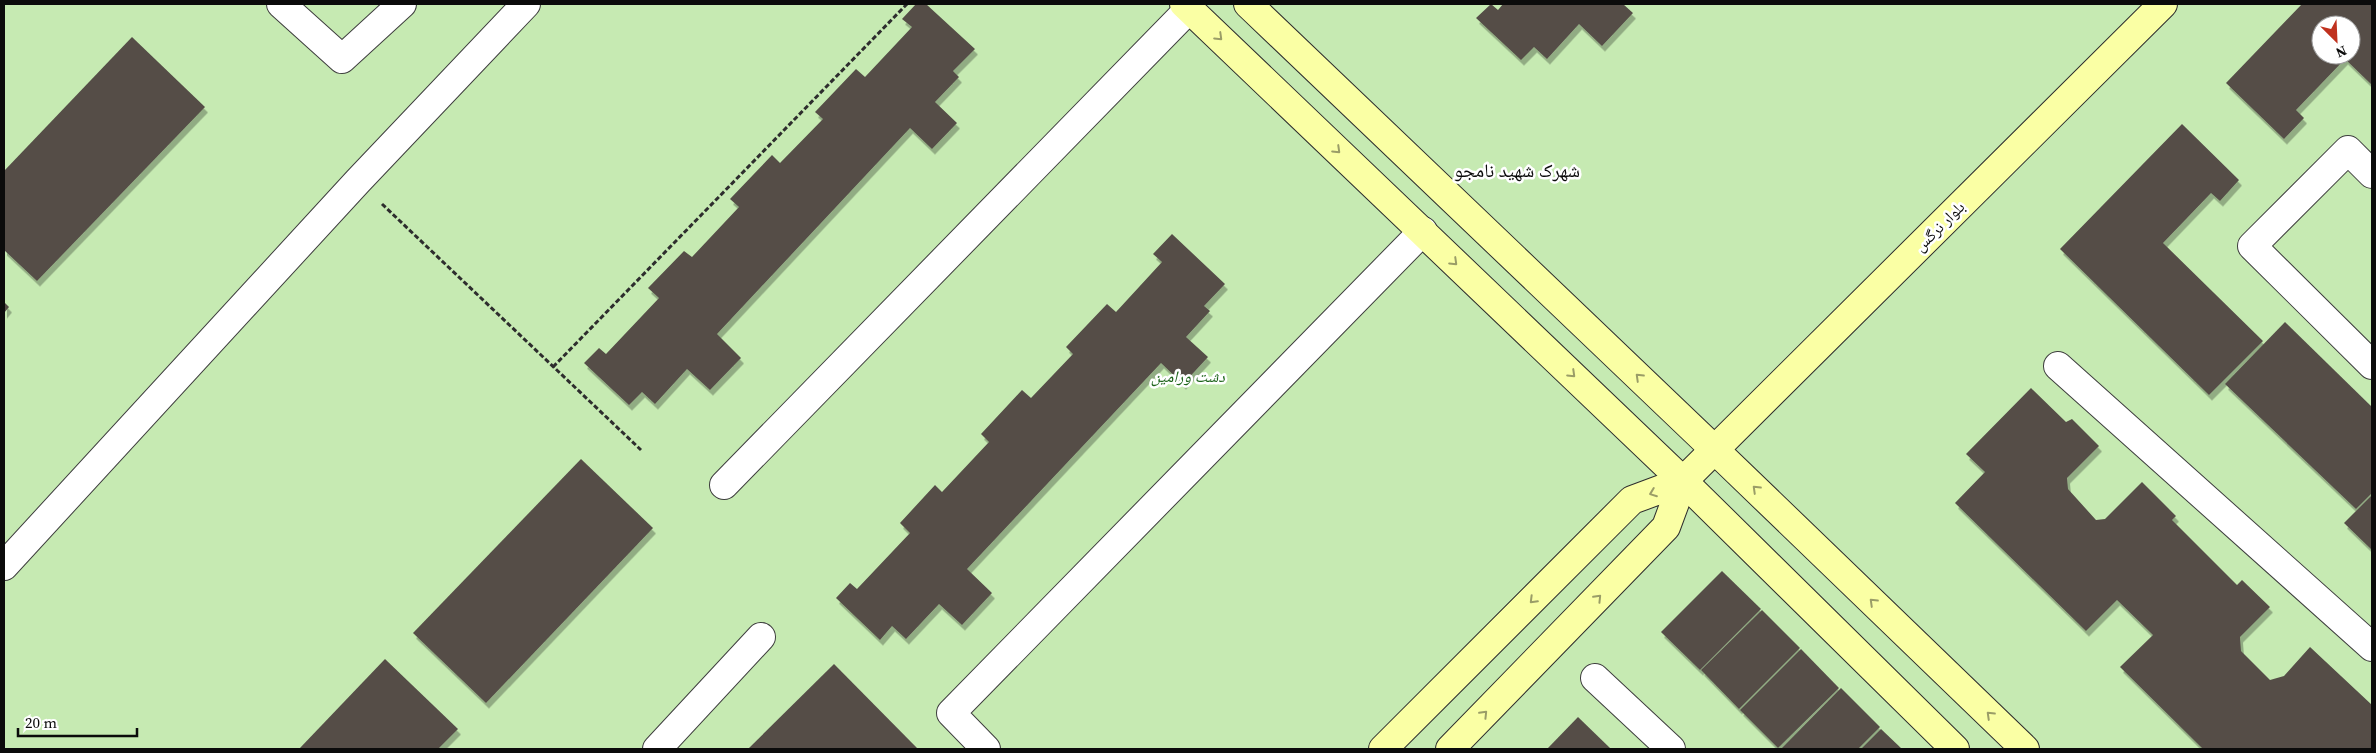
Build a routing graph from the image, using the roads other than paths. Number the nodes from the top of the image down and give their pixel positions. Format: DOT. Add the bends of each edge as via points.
graph roads {
  1 [pos="281,4"];
  2 [pos="402,4"];
  3 [pos="526,4"];
  4 [pos="1248,4"];
  5 [pos="2163,4"];
  6 [pos="1187,6"];
  7 [pos="2372,174"];
  8 [pos="1422,231"];
  9 [pos="2372,365"];
  10 [pos="2058,366"];
  11 [pos="1714,449"];
  12 [pos="1683,481"];
  13 [pos="724,485"];
  14 [pos="4,566"];
  15 [pos="762,637"];
  16 [pos="2372,647"];
  17 [pos="1595,678"];
  18 [pos="657,749"];
  19 [pos="986,749"];
  20 [pos="1383,749"];
  21 [pos="1450,749"];
  22 [pos="1672,749"];
  23 [pos="1955,749"];
  24 [pos="2025,749"];
  1 -- 2 [label="street" via="342,59"];
  3 -- 14 [label="street" via="358,181"];
  11 -- 4 [label="street, one-way"];
  5 -- 11 [label="street, بلوار نرگس"];
  6 -- 8 [label="street, one-way"];
  6 -- 13 [label="street"];
  7 -- 9 [label="street" via="2348,150 2252,246"];
  8 -- 12 [label="street, one-way"];
  8 -- 19 [label="street" via="952,713"];
  10 -- 16 [label="street"];
  11 -- 12 [label="street, بلوار نرگس"];
  24 -- 11 [label="street, one-way"];
  12 -- 20 [label="street, one-way" via="1632,500"];
  21 -- 12 [label="street, one-way" via="1666,527"];
  12 -- 23 [label="street"];
  15 -- 18 [label="street"];
  17 -- 22 [label="street"];
}
